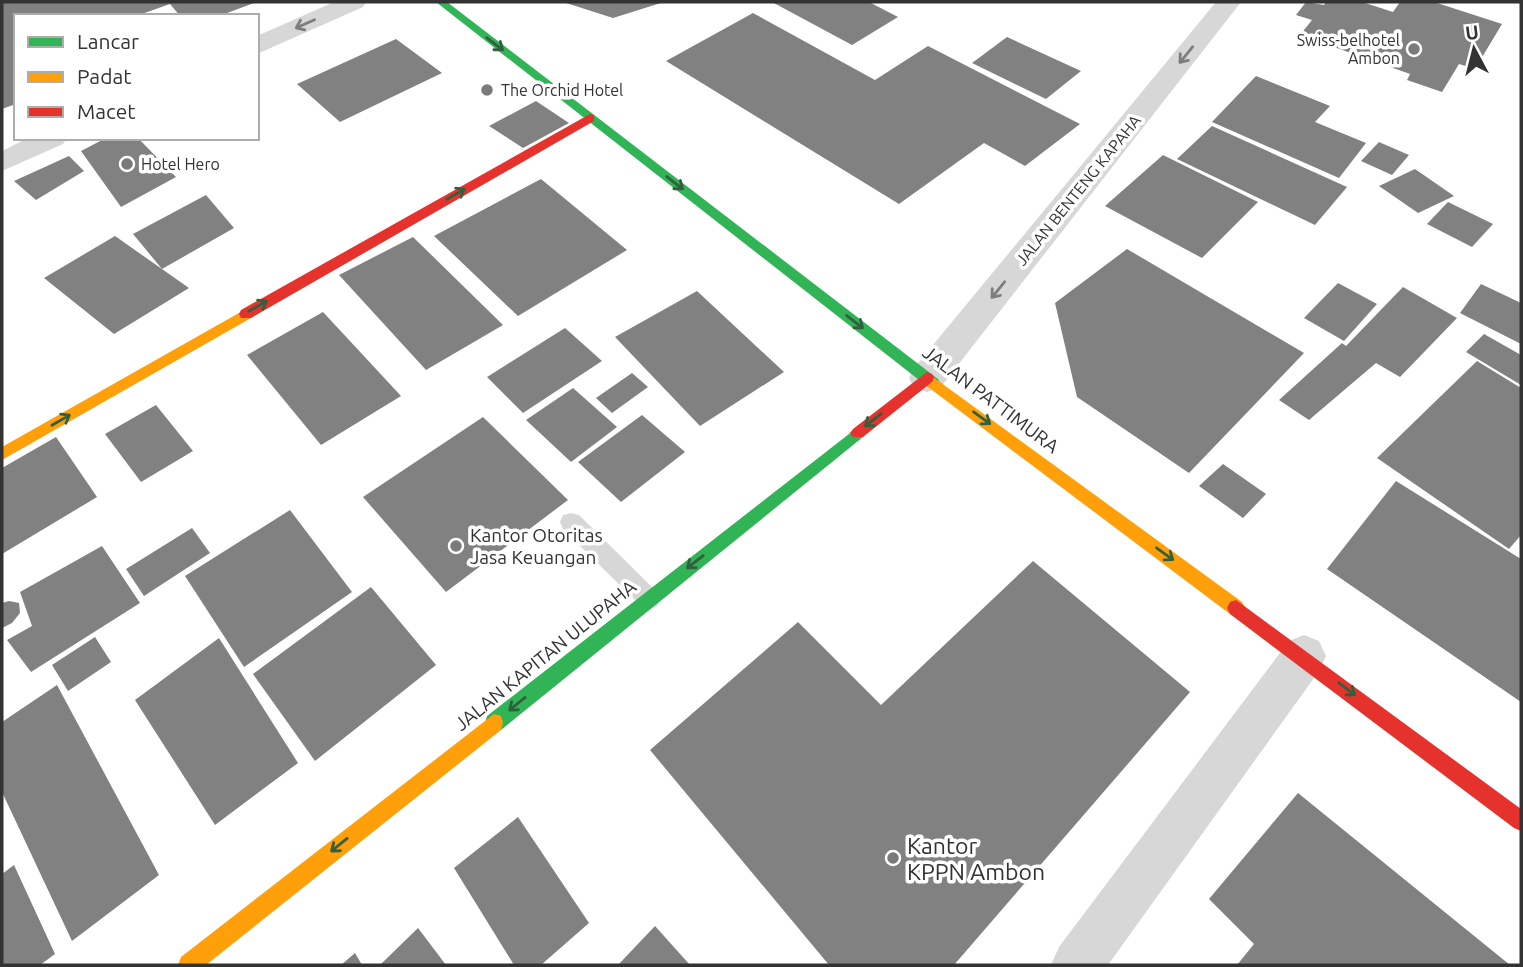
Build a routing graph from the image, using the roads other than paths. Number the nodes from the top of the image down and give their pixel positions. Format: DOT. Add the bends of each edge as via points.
graph roads {
  1 [pos="354,2"];
  2 [pos="442,2"];
  3 [pos="1229,2"];
  4 [pos="259,45"];
  5 [pos="590,118"];
  6 [pos="49,140"];
  7 [pos="2,162"];
  8 [pos="927,378"];
  9 [pos="2,454"];
  10 [pos="571,522"];
  11 [pos="649,599"];
  12 [pos="1304,656"];
  13 [pos="1521,821"];
  14 [pos="189,965"];
  15 [pos="1077,965"];
  1 -- 4 [label="street, one-way"];
  2 -- 5 [label="main road, JALAN PATTIMURA, one-way"];
  3 -- 8 [label="street, JALAN BENTENG KAPAHA, one-way"];
  5 -- 8 [label="main road, JALAN PATTIMURA, one-way"];
  9 -- 5 [label="main road, one-way"];
  6 -- 7 [label="street"];
  8 -- 11 [label="main road, JALAN KAPITAN ULUPAHA, one-way"];
  8 -- 12 [label="main road, JALAN PATTIMURA, one-way"];
  10 -- 11 [label="lane"];
  11 -- 14 [label="main road, JALAN KAPITAN ULUPAHA, one-way"];
  12 -- 13 [label="main road, JALAN PATTIMURA, one-way"];
  12 -- 15 [label="street"];
}
